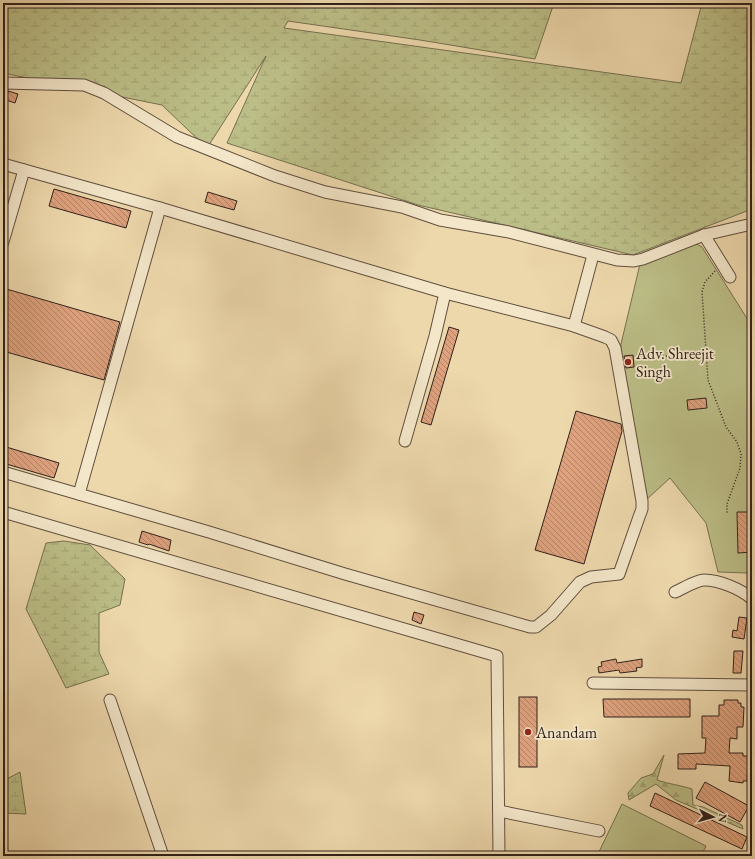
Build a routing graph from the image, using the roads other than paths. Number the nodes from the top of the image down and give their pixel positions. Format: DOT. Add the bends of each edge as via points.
graph roads {
  1 [pos="3,83"];
  2 [pos="3,164"];
  3 [pos="24,170"];
  4 [pos="160,208"];
  5 [pos="752,224"];
  6 [pos="704,235"];
  7 [pos="3,242"];
  8 [pos="593,255"];
  9 [pos="730,277"];
  10 [pos="445,293"];
  11 [pos="574,326"];
  12 [pos="405,441"];
  13 [pos="3,472"];
  14 [pos="79,494"];
  15 [pos="3,512"];
  16 [pos="675,592"];
  17 [pos="752,599"];
  18 [pos="593,683"];
  19 [pos="752,685"];
  20 [pos="110,700"];
  21 [pos="499,811"];
  22 [pos="599,831"];
  23 [pos="163,856"];
  24 [pos="499,856"];
  1 -- 8 [label="street" via="84,85 104,93 177,137 275,176 325,192 402,207 440,220 509,232"];
  2 -- 3 [label="street"];
  3 -- 4 [label="street"];
  3 -- 7 [label="street"];
  4 -- 10 [label="street"];
  4 -- 14 [label="street"];
  5 -- 6 [label="street"];
  6 -- 8 [label="street" via="634,261"];
  6 -- 9 [label="street"];
  8 -- 11 [label="street"];
  10 -- 11 [label="street"];
  10 -- 12 [label="street"];
  11 -- 14 [label="street" via="611,340 615,348 642,508 619,574 591,577 580,582 551,615 536,627 345,574"];
  13 -- 14 [label="street"];
  15 -- 21 [label="street" via="497,656"];
  16 -- 17 [label="street" via="703,580 731,586"];
  18 -- 19 [label="street"];
  20 -- 23 [label="street"];
  21 -- 22 [label="street"];
  21 -- 24 [label="street"];
}
